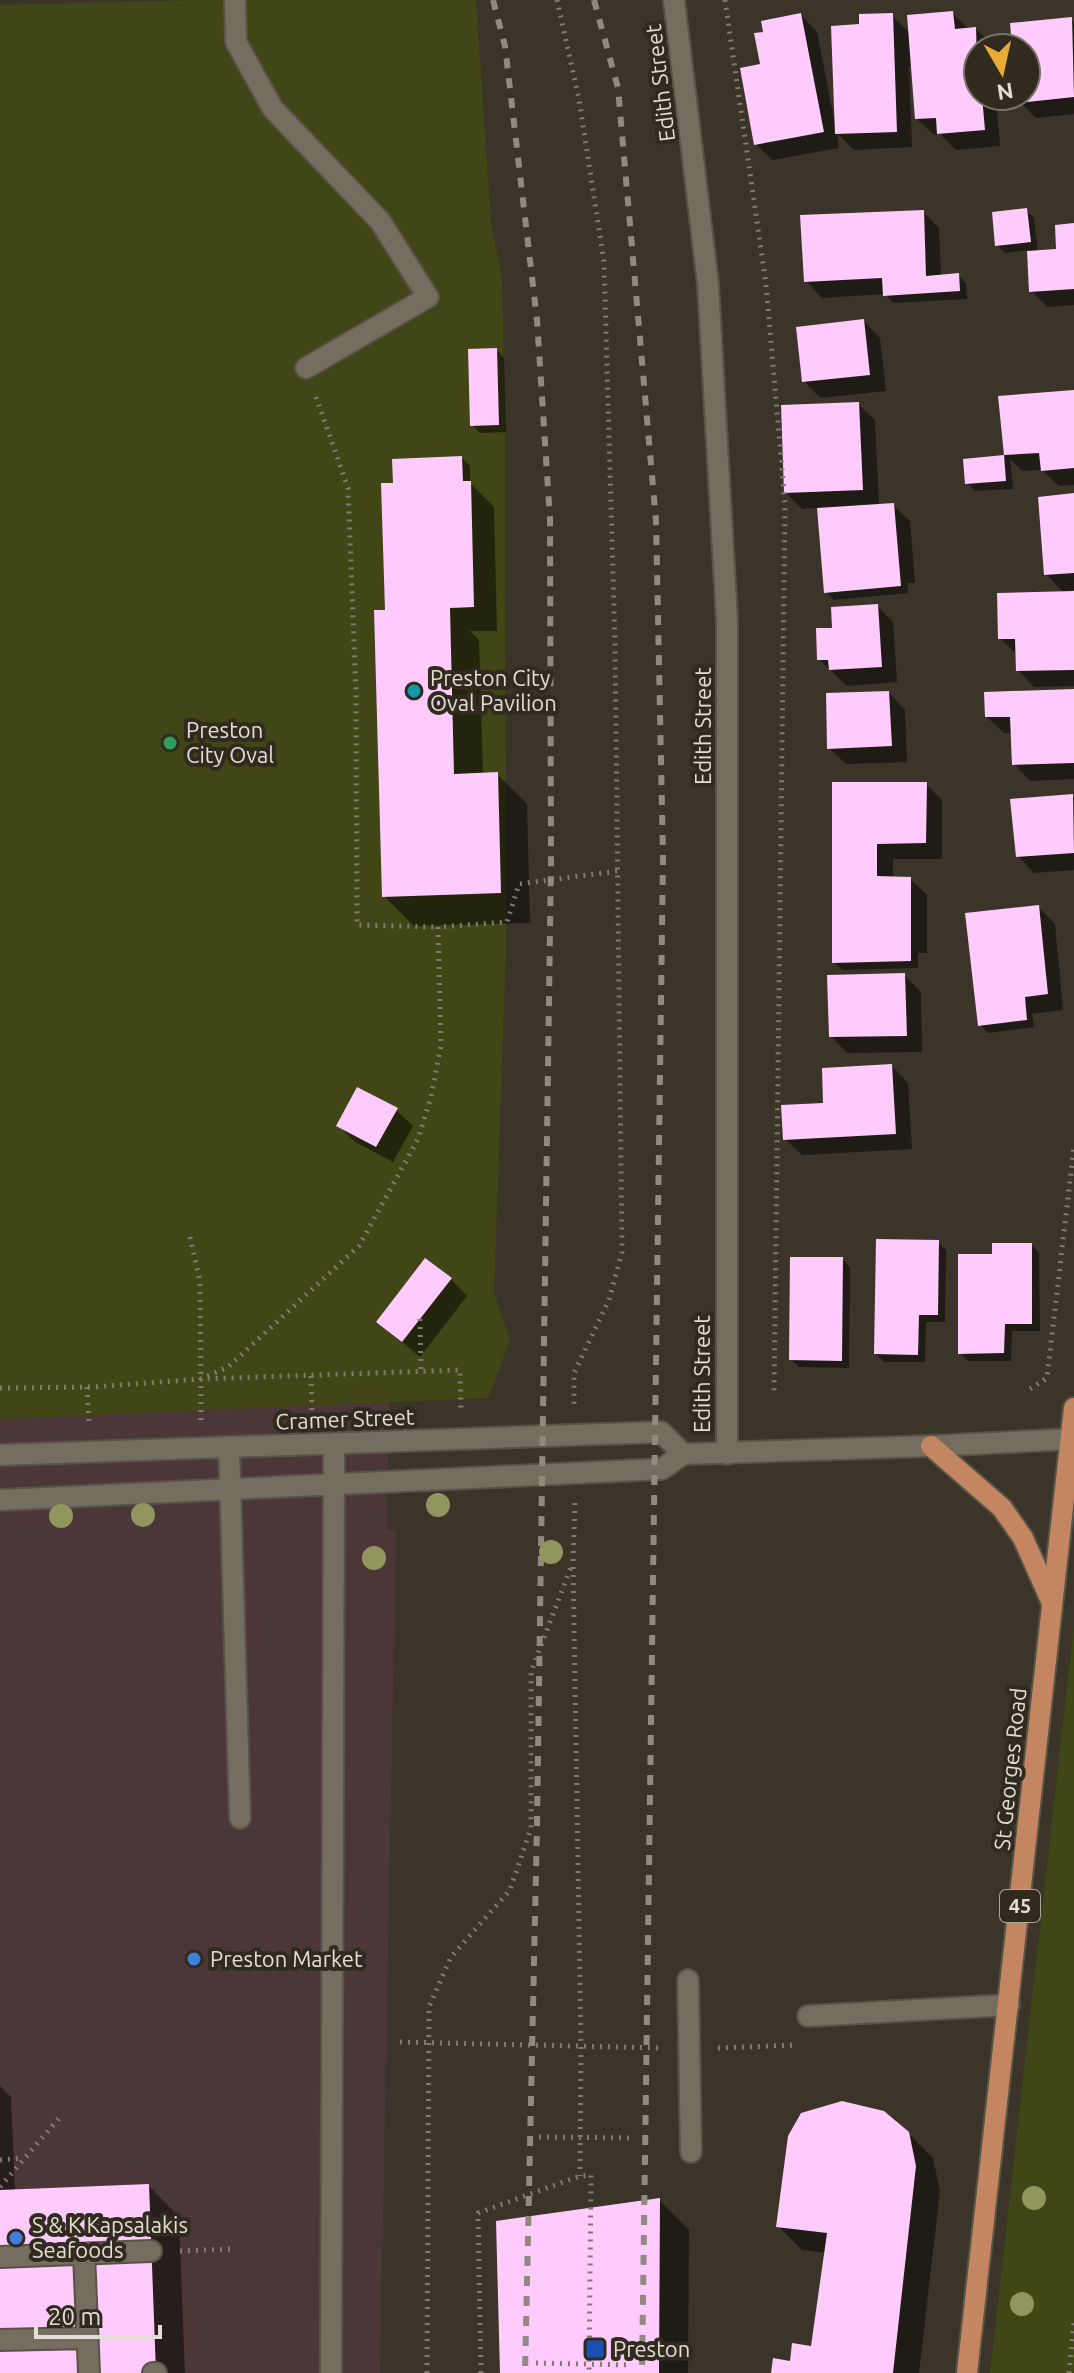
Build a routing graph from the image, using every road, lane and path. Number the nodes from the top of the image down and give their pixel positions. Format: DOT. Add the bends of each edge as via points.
graph roads {
  1 [pos="235,0"];
  2 [pos="557,0"];
  3 [pos="674,0"];
  4 [pos="725,0"];
  5 [pos="306,368"];
  6 [pos="618,871"];
  7 [pos="438,927"];
  8 [pos="1074,1146"];
  9 [pos="190,1237"];
  10 [pos="420,1319"];
  11 [pos="421,1372"];
  12 [pos="311,1376"];
  13 [pos="201,1379"];
  14 [pos="0,1388"];
  15 [pos="1030,1389"];
  16 [pos="774,1396"];
  17 [pos="1074,1408"];
  18 [pos="461,1409"];
  19 [pos="312,1416"];
  20 [pos="201,1421"];
  21 [pos="574,1436"];
  22 [pos="1072,1439"];
  23 [pos="334,1443"];
  24 [pos="931,1446"];
  25 [pos="229,1447"];
  26 [pos="683,1454"];
  27 [pos="727,1454"];
  28 [pos="0,1455"];
  29 [pos="575,1472"];
  30 [pos="334,1485"];
  31 [pos="231,1489"];
  32 [pos="0,1500"];
  33 [pos="573,1562"];
  34 [pos="1052,1603"];
  35 [pos="240,1818"];
  36 [pos="688,1980"];
  37 [pos="1009,2005"];
  38 [pos="808,2016"];
  39 [pos="400,2042"];
  40 [pos="429,2042"];
  41 [pos="60,2117"];
  42 [pos="539,2137"];
  43 [pos="635,2138"];
  44 [pos="691,2152"];
  45 [pos="25,2157"];
  46 [pos="0,2160"];
  47 [pos="580,2176"];
  48 [pos="0,2187"];
  49 [pos="233,2249"];
  50 [pos="151,2251"];
  51 [pos="84,2254"];
  52 [pos="0,2257"];
  53 [pos="590,2275"];
  54 [pos="598,2275"];
  55 [pos="1074,2322"];
  56 [pos="88,2338"];
  57 [pos="0,2340"];
  58 [pos="536,2363"];
  59 [pos="597,2364"];
  60 [pos="589,2365"];
  61 [pos="632,2365"];
  62 [pos="89,2373"];
  63 [pos="331,2373"];
  64 [pos="427,2373"];
  65 [pos="481,2373"];
  66 [pos="589,2373"];
  67 [pos="967,2373"];
  68 [pos="1069,2373"];
  1 -- 5 [label="street" via="236,42 273,109 380,221 428,297"];
  2 -- 6 [label="path" via="579,99 604,262"];
  3 -- 27 [label="street, Edith Street" via="708,284 727,621"];
  4 -- 16 [label="path" via="766,284 785,504"];
  5 -- 7 [label="path" via="348,488 357,925"];
  6 -- 7 [label="path" via="519,884 507,922"];
  6 -- 21 [label="path" via="622,1252 609,1300 574,1373"];
  7 -- 13 [label="path" via="441,1045 418,1139 359,1246 228,1367"];
  8 -- 15 [label="path" via="1047,1378"];
  9 -- 13 [label="path" via="200,1281"];
  10 -- 11 [label="path"];
  11 -- 12 [label="path"];
  11 -- 18 [label="path" via="460,1370"];
  12 -- 13 [label="path"];
  12 -- 19 [label="path"];
  13 -- 14 [label="path"];
  13 -- 20 [label="path"];
  17 -- 22 [label="main road, St Georges Road / 45"];
  21 -- 23 [label="street, Cramer Street"];
  21 -- 26 [label="street, Cramer Street" via="661,1432"];
  22 -- 24 [label="street"];
  22 -- 34 [label="main road, St Georges Road / 45"];
  23 -- 25 [label="street, Cramer Street"];
  23 -- 30 [label="street"];
  24 -- 27 [label="street"];
  24 -- 34 [label="main road" via="1002,1508 1023,1538"];
  25 -- 28 [label="street, Cramer Street"];
  25 -- 31 [label="street"];
  26 -- 27 [label="street"];
  26 -- 29 [label="street" via="662,1469"];
  29 -- 30 [label="street"];
  29 -- 33 [label="path"];
  30 -- 31 [label="street"];
  30 -- 63 [label="street"];
  31 -- 32 [label="street"];
  31 -- 35 [label="street"];
  33 -- 40 [label="path" via="531,1672 531,1828 510,1890 451,1957 429,2007"];
  33 -- 47 [label="path"];
  34 -- 37 [label="main road, St Georges Road / 45"];
  36 -- 44 [label="street"];
  37 -- 38 [label="street"];
  37 -- 67 [label="main road, St Georges Road / 45"];
  39 -- 40 [label="path"];
  40 -- 64 [label="path"];
  41 -- 45 [label="path"];
  42 -- 43 [label="path"];
  45 -- 46 [label="path"];
  45 -- 48 [label="path"];
  47 -- 53 [label="path" via="591,2175"];
  47 -- 65 [label="path" via="478,2213"];
  49 -- 50 [label="path"];
  50 -- 51 [label="street"];
  51 -- 52 [label="street"];
  51 -- 56 [label="street"];
  53 -- 54 [label="path"];
  53 -- 60 [label="path"];
  55 -- 68 [label="path"];
  56 -- 57 [label="street"];
  56 -- 62 [label="street"];
  58 -- 59 [label="path"];
  59 -- 60 [label="path"];
  59 -- 61 [label="path"];
  60 -- 66 [label="path"];
}
